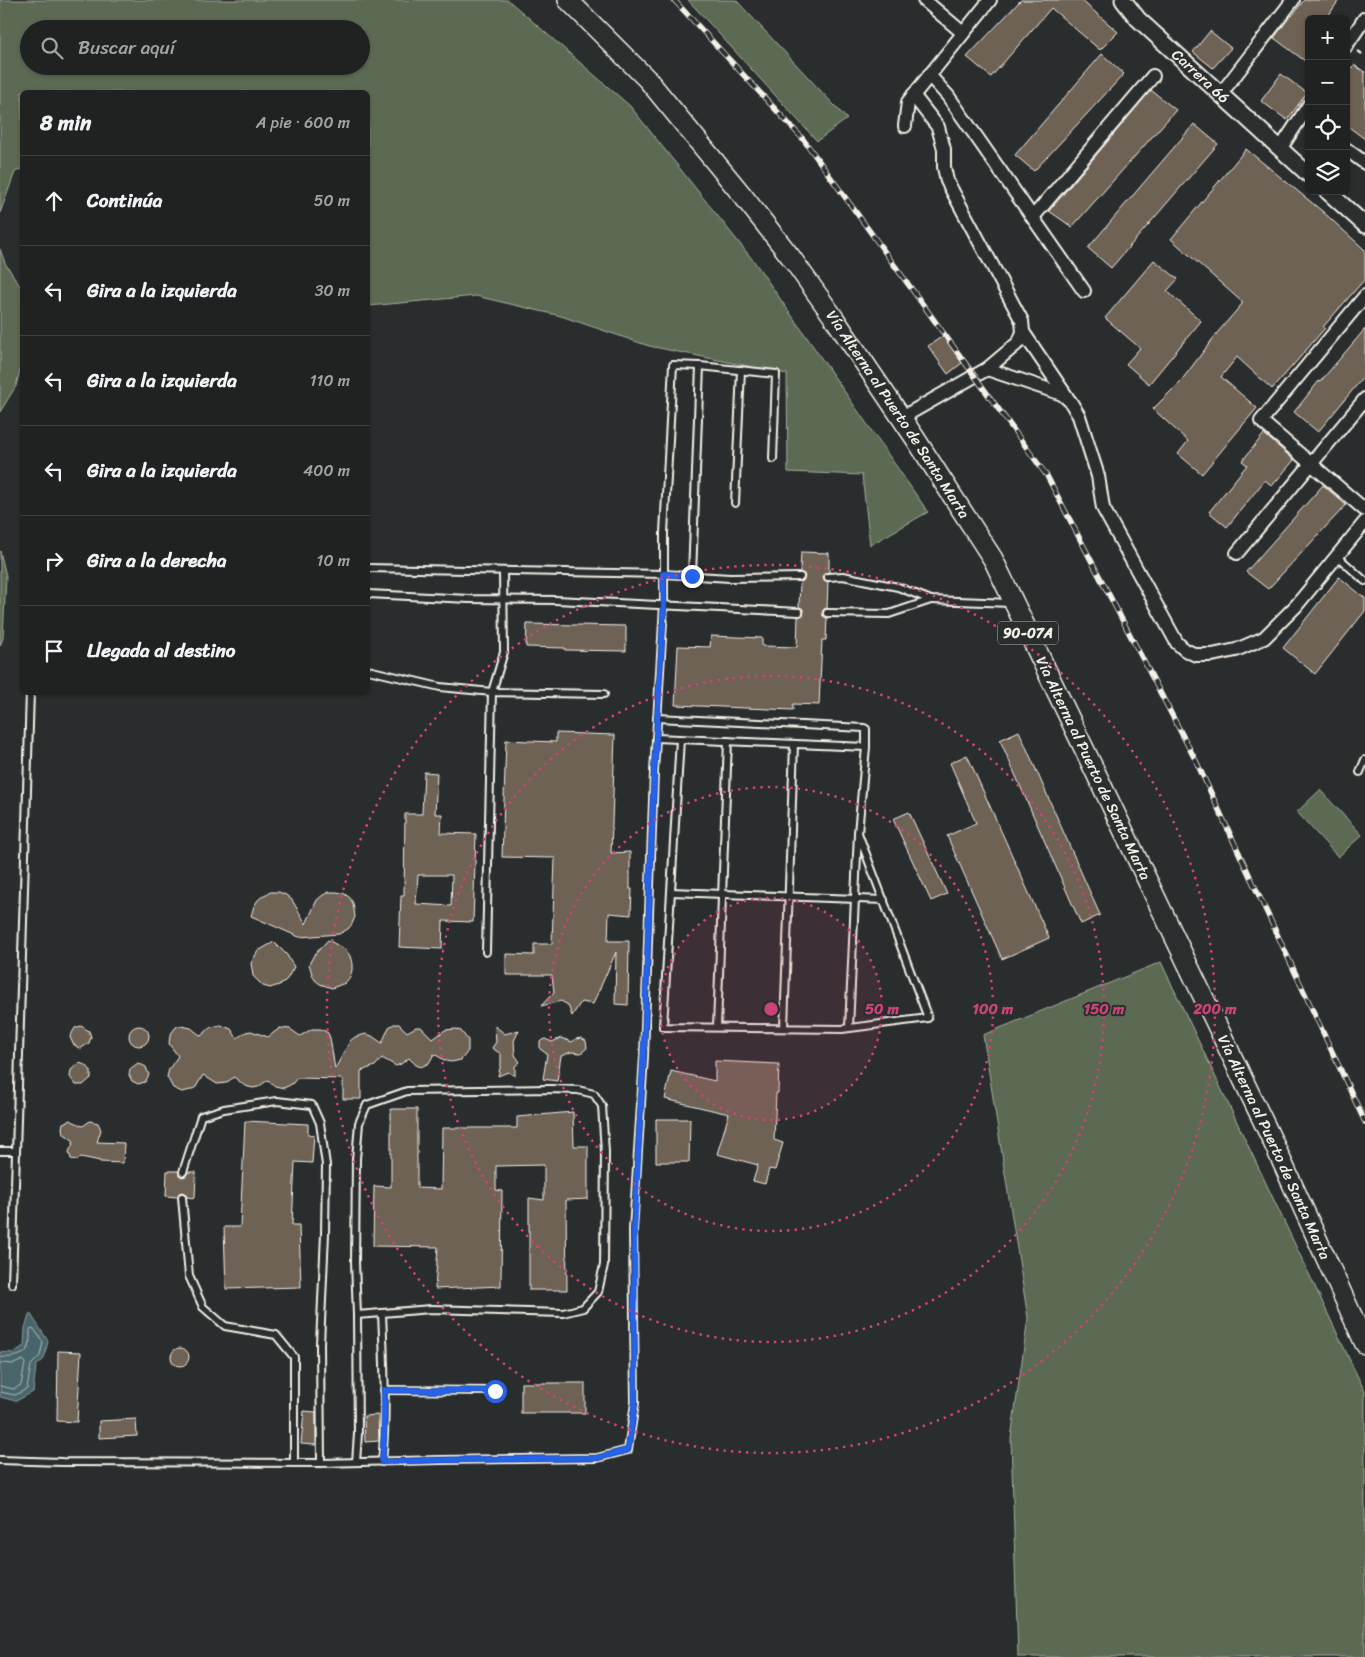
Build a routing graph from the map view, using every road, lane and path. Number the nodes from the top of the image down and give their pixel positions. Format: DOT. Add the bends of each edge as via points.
graph roads {
  1 [pos="568,0"];
  2 [pos="924,0"];
  3 [pos="990,0"];
  4 [pos="1123,0"];
  5 [pos="1293,0"];
  6 [pos="1365,18"];
  7 [pos="963,33"];
  8 [pos="1350,40"];
  9 [pos="929,75"];
  10 [pos="1153,76"];
  11 [pos="913,95"];
  12 [pos="1220,95"];
  13 [pos="1305,117"];
  14 [pos="905,126"];
  15 [pos="1280,149"];
  16 [pos="1347,150"];
  17 [pos="1365,163"];
  18 [pos="1305,171"];
  19 [pos="1331,195"];
  20 [pos="1033,217"];
  21 [pos="1365,225"];
  22 [pos="1084,291"];
  23 [pos="1365,296"];
  24 [pos="1023,332"];
  25 [pos="700,366"];
  26 [pos="987,369"];
  27 [pos="741,370"];
  28 [pos="1365,399"];
  29 [pos="1070,401"];
  30 [pos="901,418"];
  31 [pos="773,459"];
  32 [pos="1312,464"];
  33 [pos="735,503"];
  34 [pos="1365,510"];
  35 [pos="1365,522"];
  36 [pos="1237,553"];
  37 [pos="1337,556"];
  38 [pos="370,568"];
  39 [pos="503,572"];
  40 [pos="663,574"];
  41 [pos="692,576"];
  42 [pos="828,576"];
  43 [pos="800,577"];
  44 [pos="1365,581"];
  45 [pos="370,594"];
  46 [pos="504,600"];
  47 [pos="931,600"];
  48 [pos="1014,603"];
  49 [pos="664,605"];
  50 [pos="798,612"];
  51 [pos="827,613"];
  52 [pos="370,670"];
  53 [pos="492,692"];
  54 [pos="604,694"];
  55 [pos="30,695"];
  56 [pos="657,718"];
  57 [pos="656,738"];
  58 [pos="680,740"];
  59 [pos="728,741"];
  60 [pos="794,744"];
  61 [pos="866,747"];
  62 [pos="1365,760"];
  63 [pos="1360,772"];
  64 [pos="858,833"];
  65 [pos="671,892"];
  66 [pos="722,893"];
  67 [pos="788,896"];
  68 [pos="855,900"];
  69 [pos="884,900"];
  70 [pos="486,952"];
  71 [pos="717,1027"];
  72 [pos="784,1028"];
  73 [pos="849,1028"];
  74 [pos="0,1151"];
  75 [pos="16,1151"];
  76 [pos="183,1172"];
  77 [pos="182,1197"];
  78 [pos="12,1284"];
  79 [pos="382,1312"];
  80 [pos="358,1315"];
  81 [pos="1365,1344"];
  82 [pos="384,1390"];
  83 [pos="495,1391"];
  84 [pos="0,1460"];
  85 [pos="356,1462"];
  86 [pos="382,1462"];
  87 [pos="294,1463"];
  88 [pos="321,1463"];
  1 -- 30 [label="main road, Vía Alterna al Puerto de Santa Marta / 90-07A" via="648,80 743,196 790,256"];
  2 -- 7 [label="street"];
  3 -- 7 [label="street"];
  4 -- 12 [label="street, Carrera 66" via="1138,19"];
  5 -- 12 [label="street"];
  6 -- 8 [label="street"];
  7 -- 9 [label="street"];
  9 -- 11 [label="street"];
  9 -- 20 [label="street" via="948,96"];
  10 -- 20 [label="street"];
  11 -- 14 [label="street" via="908,102"];
  11 -- 24 [label="street" via="938,127 947,180 1022,321"];
  12 -- 15 [label="street, Carrera 66"];
  13 -- 15 [label="street"];
  15 -- 18 [label="street, Carrera 66"];
  16 -- 17 [label="street"];
  19 -- 21 [label="street"];
  20 -- 22 [label="street"];
  23 -- 32 [label="street" via="1261,421"];
  24 -- 26 [label="street" via="1019,342"];
  24 -- 29 [label="street"];
  25 -- 27 [label="lane"];
  25 -- 40 [label="lane" via="673,365"];
  25 -- 41 [label="lane"];
  26 -- 29 [label="street" via="1062,394"];
  26 -- 30 [label="street"];
  27 -- 31 [label="lane" via="776,374"];
  27 -- 33 [label="lane"];
  28 -- 32 [label="street"];
  29 -- 37 [label="street" via="1079,416 1095,467 1103,508 1177,643 1185,650 1196,655 1212,655 1236,650 1264,638 1296,606"];
  30 -- 48 [label="main road, Vía Alterna al Puerto de Santa Marta / 90-07A" via="993,559"];
  32 -- 34 [label="street"];
  32 -- 36 [label="street"];
  35 -- 37 [label="street"];
  37 -- 44 [label="lane"];
  38 -- 39 [label="lane"];
  39 -- 40 [label="lane"];
  39 -- 46 [label="lane"];
  40 -- 41 [label="lane"];
  40 -- 49 [label="lane"];
  41 -- 43 [label="lane"];
  42 -- 47 [label="lane" via="843,576 898,588"];
  45 -- 46 [label="lane"];
  46 -- 49 [label="lane"];
  46 -- 53 [label="lane" via="504,652"];
  47 -- 48 [label="lane"];
  47 -- 51 [label="lane" via="889,614"];
  48 -- 81 [label="main road, Vía Alterna al Puerto de Santa Marta / 90-07A" via="1273,1142"];
  49 -- 50 [label="lane"];
  49 -- 56 [label="lane"];
  52 -- 53 [label="lane" via="440,687"];
  53 -- 54 [label="lane"];
  53 -- 70 [label="lane"];
  55 -- 75 [label="lane"];
  56 -- 57 [label="lane"];
  56 -- 61 [label="lane" via="864,728 867,731"];
  57 -- 58 [label="lane"];
  57 -- 86 [label="lane" via="634,1230 635,1403 628,1450 597,1458"];
  58 -- 59 [label="lane"];
  58 -- 65 [label="lane"];
  59 -- 60 [label="lane"];
  59 -- 66 [label="lane"];
  60 -- 61 [label="lane"];
  60 -- 67 [label="lane"];
  61 -- 64 [label="lane"];
  62 -- 63 [label="lane"];
  64 -- 68 [label="lane"];
  64 -- 69 [label="lane"];
  65 -- 66 [label="lane"];
  65 -- 71 [label="lane" via="663,1027"];
  66 -- 67 [label="lane"];
  66 -- 71 [label="lane"];
  67 -- 68 [label="lane"];
  67 -- 72 [label="lane"];
  68 -- 69 [label="lane"];
  68 -- 73 [label="lane"];
  69 -- 73 [label="lane" via="928,1018"];
  71 -- 72 [label="lane"];
  72 -- 73 [label="lane"];
  74 -- 75 [label="lane"];
  75 -- 78 [label="lane"];
  76 -- 88 [label="lane" via="201,1116 224,1108 277,1102 312,1105 320,1123 326,1165 320,1344"];
  77 -- 87 [label="lane" via="189,1276 203,1307 225,1326 276,1335 294,1356"];
  79 -- 80 [label="lane"];
  79 -- 80 [label="lane" via="431,1309 564,1313 583,1308 598,1292 604,1265 605,1152 602,1106 594,1094 559,1089 407,1091 367,1105 359,1123 356,1159"];
  79 -- 82 [label="lane"];
  80 -- 85 [label="lane"];
  82 -- 83 [label="lane"];
  82 -- 86 [label="lane"];
  84 -- 87 [label="lane"];
  85 -- 86 [label="lane"];
  85 -- 88 [label="lane"];
  87 -- 88 [label="lane"];
}
